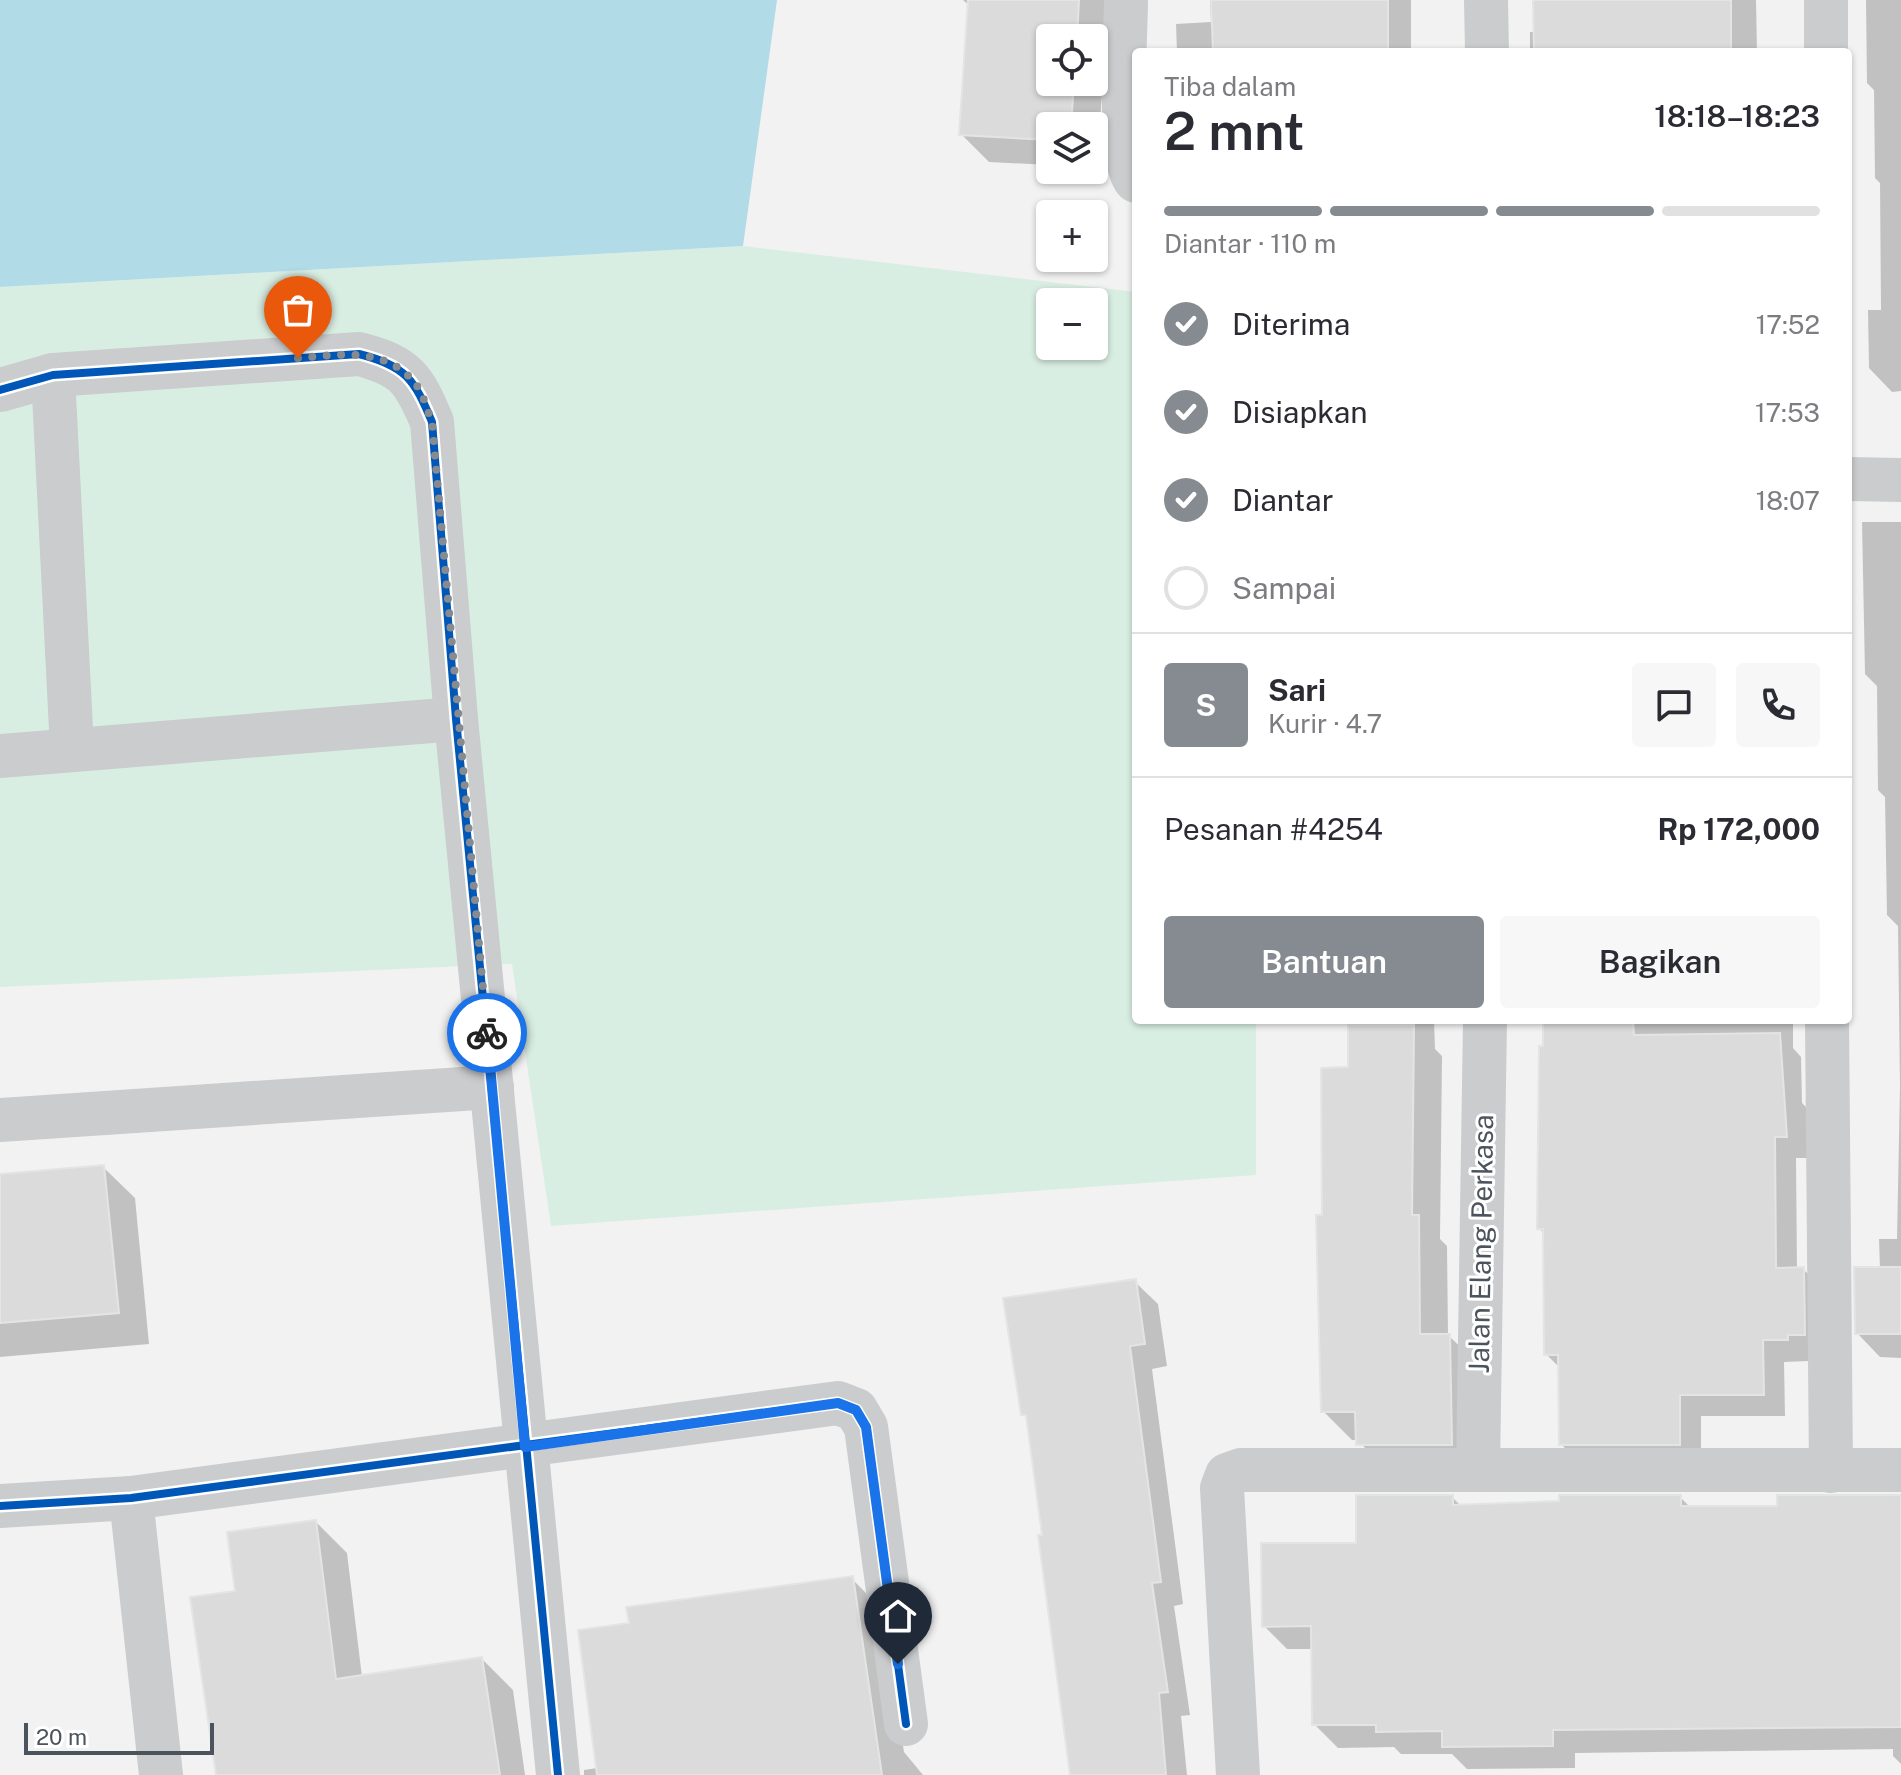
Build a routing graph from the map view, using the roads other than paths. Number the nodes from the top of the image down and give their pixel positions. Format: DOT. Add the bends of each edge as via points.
graph roads {
  1 [pos="1126,0"];
  2 [pos="1486,0"];
  3 [pos="1826,0"];
  4 [pos="1487,48"];
  5 [pos="1826,48"];
  6 [pos="1132,177"];
  7 [pos="53,375"];
  8 [pos="0,390"];
  9 [pos="1852,479"];
  10 [pos="1901,480"];
  11 [pos="456,719"];
  12 [pos="72,749"];
  13 [pos="0,756"];
  14 [pos="1485,1024"];
  15 [pos="1827,1024"];
  16 [pos="492,1087"];
  17 [pos="0,1120"];
  18 [pos="525,1447"];
  19 [pos="1478,1469"];
  20 [pos="1901,1470"];
  21 [pos="1831,1471"];
  22 [pos="131,1498"];
  23 [pos="0,1506"];
  24 [pos="906,1724"];
  25 [pos="161,1775"];
  26 [pos="558,1775"];
  27 [pos="1238,1775"];
  1 -- 6 [label="street" via="1125,137"];
  2 -- 4 [label="street"];
  3 -- 5 [label="street"];
  7 -- 8 [label="street"];
  7 -- 11 [label="street" via="359,354 391,362 416,383 432,422"];
  7 -- 12 [label="street"];
  9 -- 10 [label="street"];
  11 -- 12 [label="street"];
  11 -- 16 [label="street"];
  12 -- 13 [label="street"];
  14 -- 19 [label="street, Jalan Elang Perkasa"];
  15 -- 21 [label="street"];
  16 -- 17 [label="street"];
  16 -- 18 [label="street"];
  18 -- 22 [label="street"];
  18 -- 24 [label="street" via="838,1403 856,1410 866,1427"];
  18 -- 26 [label="street"];
  19 -- 21 [label="street"];
  19 -- 27 [label="street" via="1241,1470 1227,1475 1222,1488"];
  20 -- 21 [label="street"];
  22 -- 23 [label="street"];
  22 -- 25 [label="street"];
}
